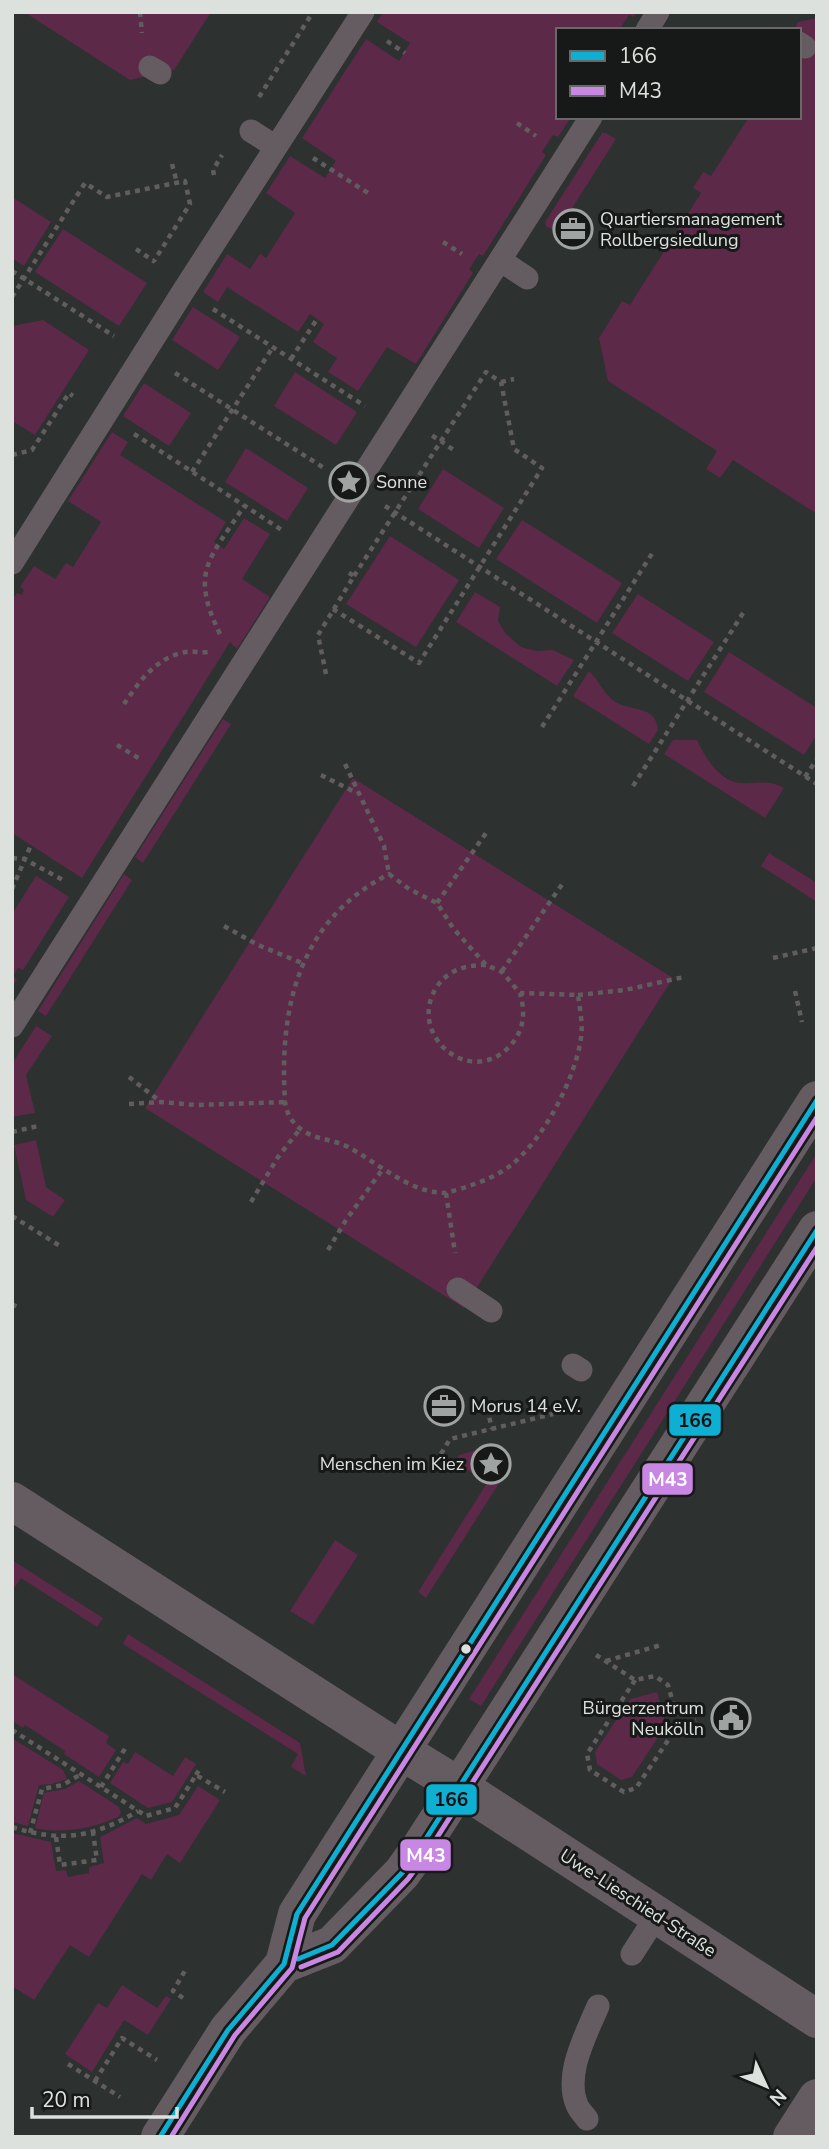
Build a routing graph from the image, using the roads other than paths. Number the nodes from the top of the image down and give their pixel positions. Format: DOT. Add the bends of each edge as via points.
graph roads {
  1 [pos="363,12"];
  2 [pos="658,12"];
  3 [pos="648,28"];
  4 [pos="590,119"];
  5 [pos="251,131"];
  6 [pos="276,147"];
  7 [pos="500,260"];
  8 [pos="527,278"];
  9 [pos="13,561"];
  10 [pos="12,1026"];
  11 [pos="817,1100"];
  12 [pos="817,1230"];
  13 [pos="458,1289"];
  14 [pos="491,1311"];
  15 [pos="12,1501"];
  16 [pos="403,1752"];
  17 [pos="460,1787"];
  18 [pos="657,1915"];
  19 [pos="632,1954"];
  20 [pos="284,1964"];
  21 [pos="598,2006"];
  22 [pos="817,2019"];
  23 [pos="817,2098"];
  24 [pos="587,2119"];
  25 [pos="160,2137"];
  26 [pos="792,2137"];
  1 -- 6 [label="lane"];
  2 -- 3 [label="lane"];
  4 -- 7 [label="lane"];
  5 -- 6 [label="lane"];
  6 -- 9 [label="lane"];
  7 -- 8 [label="lane"];
  7 -- 10 [label="lane"];
  11 -- 16 [label="street"];
  12 -- 17 [label="street"];
  13 -- 14 [label="lane"];
  15 -- 16 [label="street, Uwe-Lieschied-Straße"];
  16 -- 17 [label="street, Uwe-Lieschied-Straße"];
  16 -- 20 [label="street" via="297,1914"];
  17 -- 18 [label="street, Uwe-Lieschied-Straße"];
  17 -- 20 [label="street" via="402,1873 332,1945"];
  18 -- 19 [label="lane"];
  18 -- 22 [label="street, Uwe-Lieschied-Straße"];
  20 -- 25 [label="street" via="228,2031"];
  21 -- 24 [label="lane" via="572,2078 577,2106"];
  23 -- 26 [label="street"];
}
